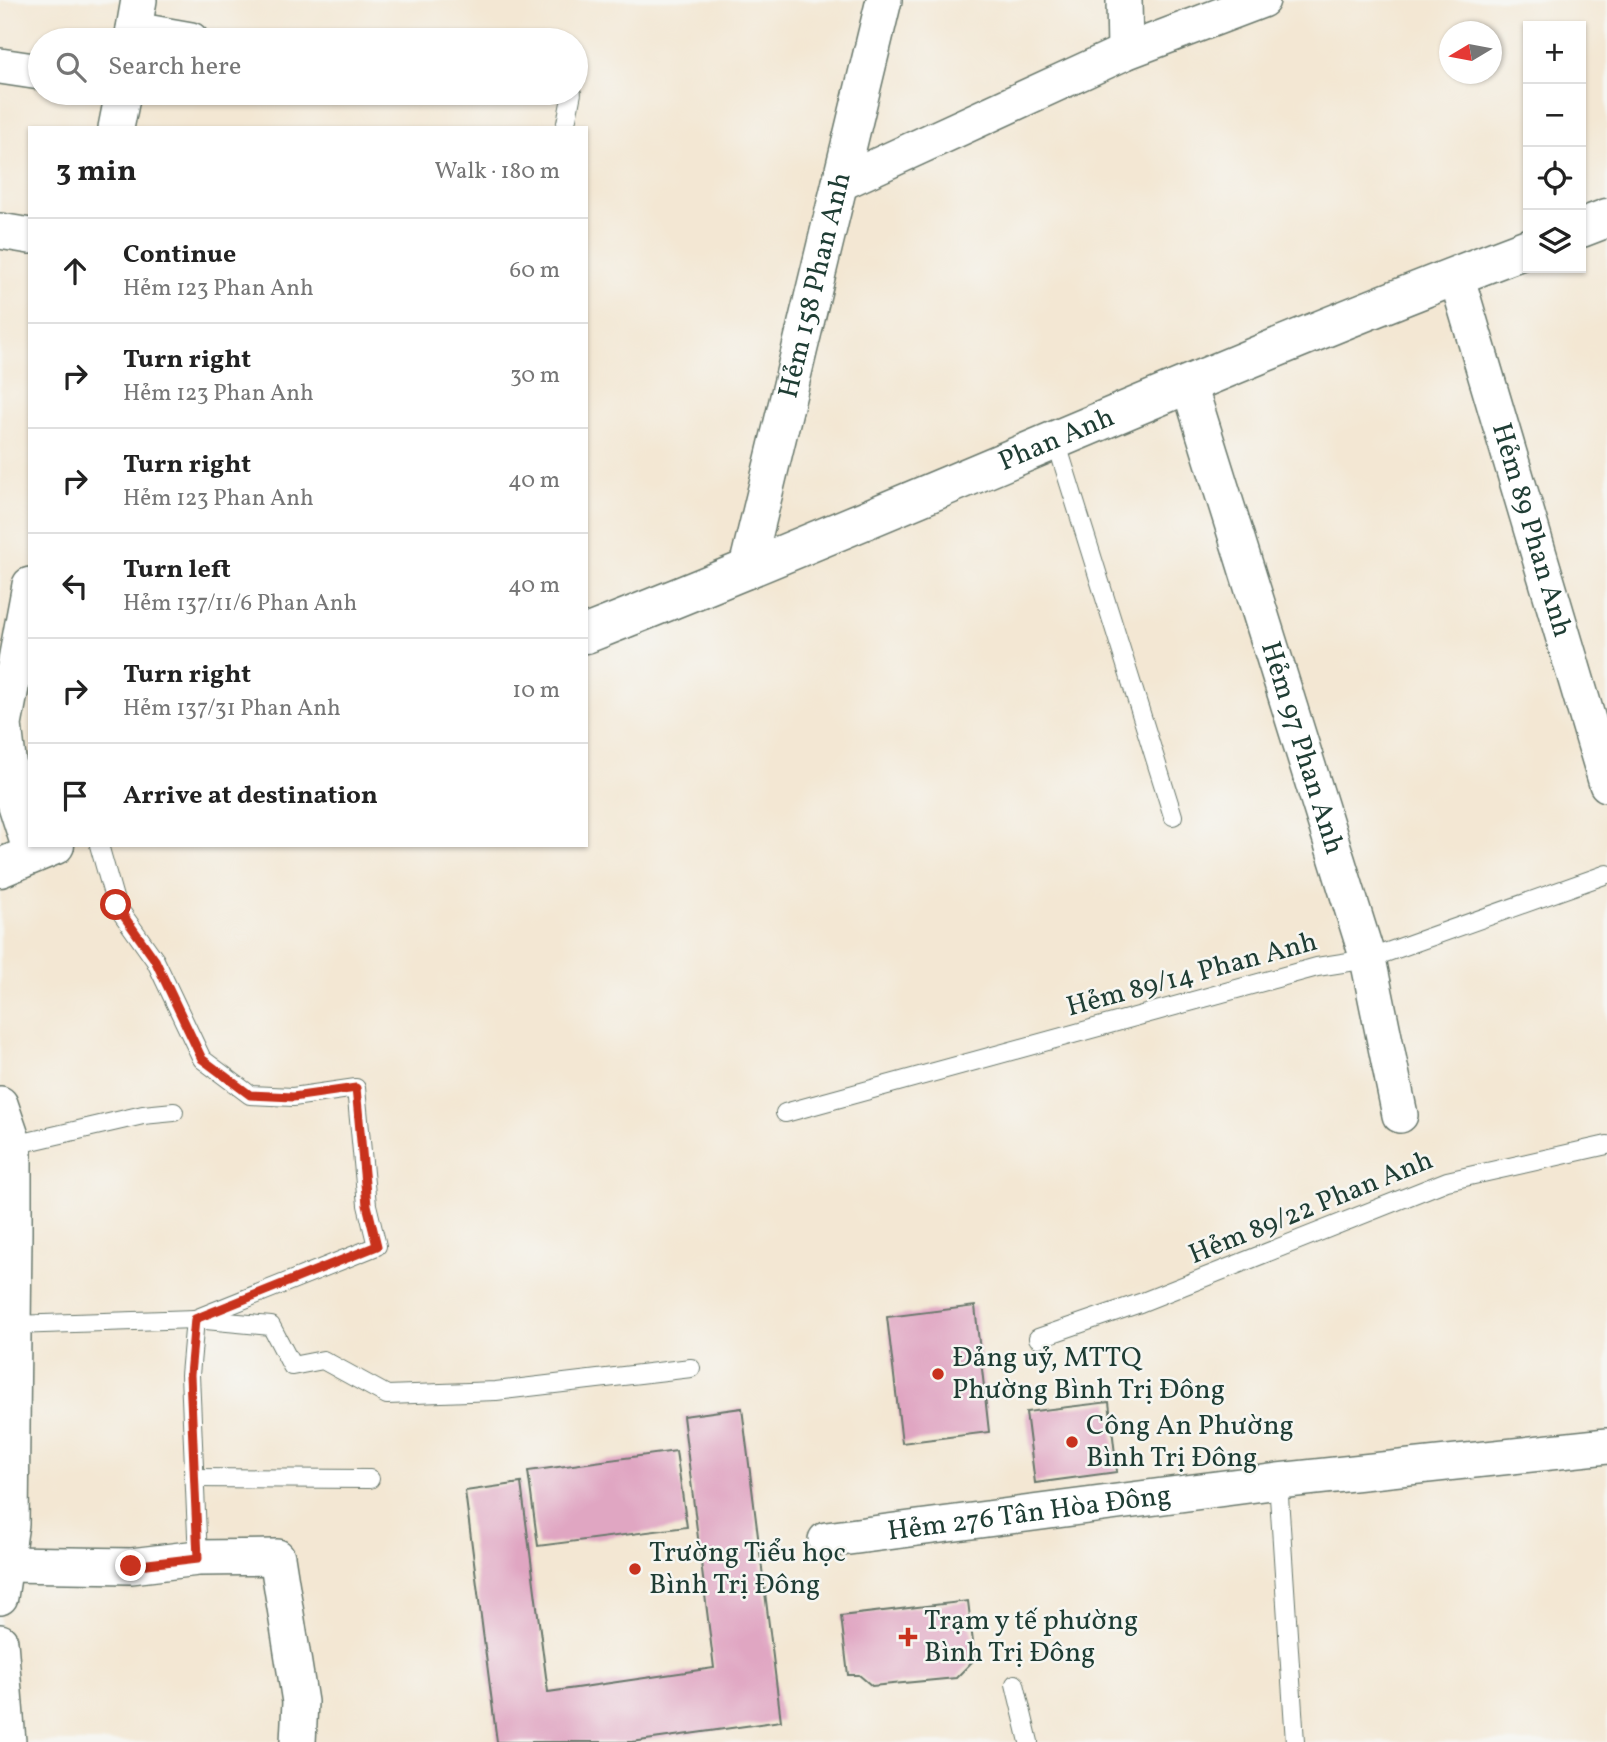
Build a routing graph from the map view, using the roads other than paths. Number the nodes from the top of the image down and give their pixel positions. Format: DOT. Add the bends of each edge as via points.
graph roads {
  1 [pos="884,0"];
  2 [pos="1124,0"];
  3 [pos="1262,0"];
  4 [pos="1125,52"];
  5 [pos="0,66"];
  6 [pos="28,70"];
  7 [pos="121,105"];
  8 [pos="570,105"];
  9 [pos="116,126"];
  10 [pos="565,126"];
  11 [pos="840,183"];
  12 [pos="1607,218"];
  13 [pos="1586,226"];
  14 [pos="0,231"];
  15 [pos="28,236"];
  16 [pos="1523,250"];
  17 [pos="1456,275"];
  18 [pos="1189,385"];
  19 [pos="1055,438"];
  20 [pos="746,571"];
  21 [pos="28,592"];
  22 [pos="588,633"];
  23 [pos="7,662"];
  24 [pos="1607,784"];
  25 [pos="1174,816"];
  26 [pos="100,847"];
  27 [pos="29,856"];
  28 [pos="1607,874"];
  29 [pos="1368,959"];
  30 [pos="0,1104"];
  31 [pos="174,1112"];
  32 [pos="785,1113"];
  33 [pos="1401,1115"];
  34 [pos="14,1145"];
  35 [pos="1607,1145"];
  36 [pos="7,1235"];
  37 [pos="195,1319"];
  38 [pos="13,1325"];
  39 [pos="1038,1338"];
  40 [pos="6,1362"];
  41 [pos="691,1368"];
  42 [pos="1607,1446"];
  43 [pos="193,1478"];
  44 [pos="370,1479"];
  45 [pos="1278,1481"];
  46 [pos="826,1540"];
  47 [pos="198,1558"];
  48 [pos="3,1580"];
  49 [pos="0,1642"];
  50 [pos="1016,1684"];
  51 [pos="8,1742"];
  52 [pos="298,1742"];
  53 [pos="1030,1742"];
  54 [pos="1295,1742"];
  1 -- 11 [label="street, Hẻm 158 Phan Anh"];
  2 -- 4 [label="street"];
  3 -- 4 [label="street"];
  4 -- 11 [label="street"];
  5 -- 6 [label="street"];
  7 -- 9 [label="street"];
  8 -- 10 [label="lane"];
  11 -- 20 [label="street, Hẻm 158 Phan Anh"];
  12 -- 13 [label="main road"];
  14 -- 15 [label="street"];
  16 -- 17 [label="main road, Phan Anh"];
  17 -- 18 [label="main road, Phan Anh"];
  17 -- 24 [label="street, Hẻm 89 Phan Anh"];
  18 -- 19 [label="main road, Phan Anh"];
  18 -- 29 [label="street, Hẻm 97 Phan Anh"];
  19 -- 20 [label="main road, Phan Anh"];
  19 -- 25 [label="lane"];
  20 -- 22 [label="main road, Phan Anh"];
  21 -- 23 [label="street"];
  23 -- 27 [label="street" via="6,760"];
  26 -- 37 [label="lane" via="116,905 155,960 202,1059 250,1095 293,1097 356,1088 367,1205 377,1246"];
  28 -- 29 [label="lane, Hẻm 89/14 Phan Anh"];
  29 -- 32 [label="lane, Hẻm 89/14 Phan Anh" via="1317,967"];
  29 -- 33 [label="street, Hẻm 97 Phan Anh"];
  30 -- 34 [label="street"];
  31 -- 34 [label="lane"];
  34 -- 36 [label="street"];
  35 -- 39 [label="lane, Hẻm 89/22 Phan Anh" via="1447,1181 1140,1303"];
  36 -- 38 [label="street"];
  37 -- 38 [label="lane"];
  37 -- 41 [label="lane" via="271,1326 292,1366 323,1360 387,1395 496,1391"];
  37 -- 43 [label="lane" via="190,1375"];
  38 -- 40 [label="street"];
  40 -- 48 [label="street" via="11,1524"];
  42 -- 45 [label="street, Hẻm 276 Tân Hòa Đông"];
  43 -- 44 [label="lane"];
  43 -- 47 [label="lane"];
  45 -- 46 [label="street, Hẻm 276 Tân Hòa Đông"];
  45 -- 54 [label="lane"];
  47 -- 48 [label="street"];
  47 -- 52 [label="street" via="277,1557 299,1702"];
  49 -- 51 [label="street"];
  50 -- 53 [label="lane"];
}
